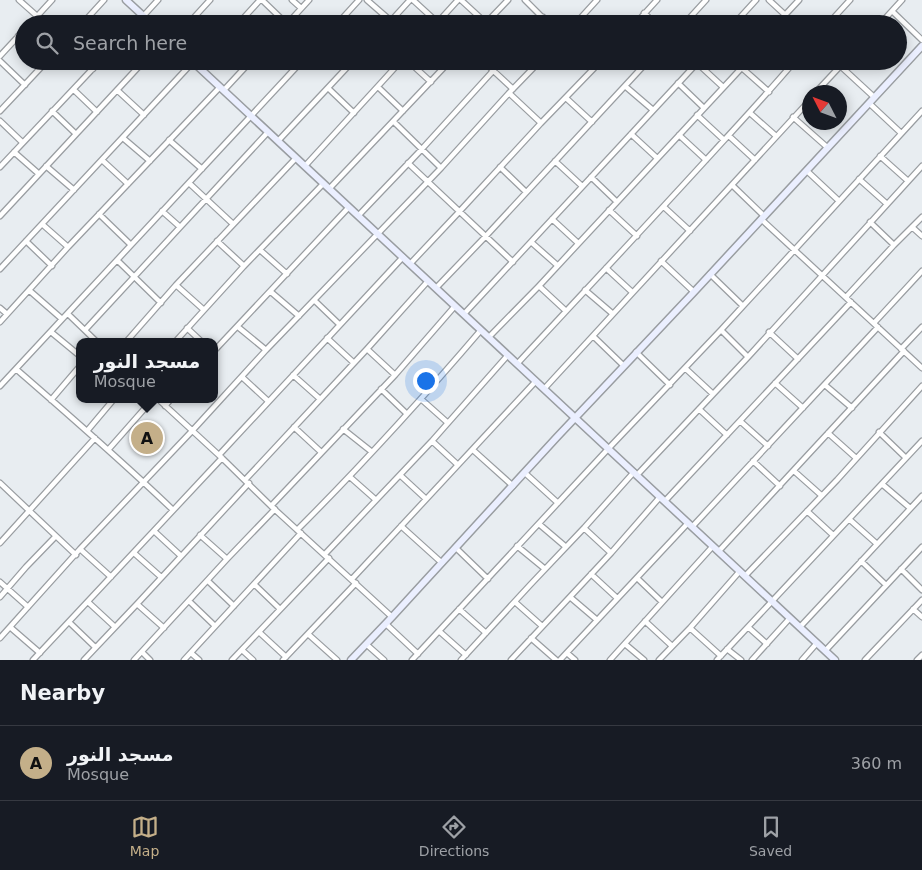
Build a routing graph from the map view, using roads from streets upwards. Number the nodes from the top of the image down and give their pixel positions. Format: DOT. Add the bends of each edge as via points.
graph roads {
  1 [pos="19,0"];
  2 [pos="52,0"];
  3 [pos="104,0"];
  4 [pos="126,0"];
  5 [pos="158,0"];
  6 [pos="210,0"];
  7 [pos="261,0"];
  8 [pos="292,0"];
  9 [pos="309,0"];
  10 [pos="359,0"];
  11 [pos="367,0"];
  12 [pos="411,0"];
  13 [pos="459,0"];
  14 [pos="508,0"];
  15 [pos="524,0"];
  16 [pos="597,0"];
  17 [pos="657,0"];
  18 [pos="706,0"];
  19 [pos="756,0"];
  20 [pos="769,0"];
  21 [pos="799,0"];
  22 [pos="850,0"];
  23 [pos="902,0"];
  24 [pos="301,8"];
  25 [pos="892,10"];
  26 [pos="644,13"];
  27 [pos="36,15"];
  28 [pos="38,15"];
  29 [pos="90,15"];
  30 [pos="143,15"];
  31 [pos="145,15"];
  32 [pos="196,15"];
  33 [pos="247,15"];
  34 [pos="277,15"];
  35 [pos="295,15"];
  36 [pos="345,15"];
  37 [pos="382,15"];
  38 [pos="396,15"];
  39 [pos="428,15"];
  40 [pos="445,15"];
  41 [pos="477,15"];
  42 [pos="494,15"];
  43 [pos="541,15"];
  44 [pos="583,15"];
  45 [pos="692,15"];
  46 [pos="742,15"];
  47 [pos="785,15"];
  48 [pos="788,15"];
  49 [pos="836,15"];
  50 [pos="888,15"];
  51 [pos="897,15"];
  52 [pos="907,25"];
  53 [pos="15,39"];
  54 [pos="922,40"];
  55 [pos="922,46"];
  56 [pos="0,56"];
  57 [pos="0,61"];
  58 [pos="907,62"];
  59 [pos="39,70"];
  60 [pos="92,70"];
  61 [pos="136,70"];
  62 [pos="189,70"];
  63 [pos="203,70"];
  64 [pos="242,70"];
  65 [pos="294,70"];
  66 [pos="345,70"];
  67 [pos="394,70"];
  68 [pos="418,70"];
  69 [pos="441,70"];
  70 [pos="531,70"];
  71 [pos="592,70"];
  72 [pos="640,70"];
  73 [pos="690,70"];
  74 [pos="706,70"];
  75 [pos="740,70"];
  76 [pos="744,70"];
  77 [pos="787,70"];
  78 [pos="836,70"];
  79 [pos="844,70"];
  80 [pos="900,70"];
  81 [pos="493,71"];
  82 [pos="431,82"];
  83 [pos="678,83"];
  84 [pos="25,85"];
  85 [pos="822,85"];
  86 [pos="625,86"];
  87 [pos="378,87"];
  88 [pos="724,87"];
  89 [pos="328,88"];
  90 [pos="222,89"];
  91 [pos="74,90"];
  92 [pos="117,90"];
  93 [pos="511,91"];
  94 [pos="769,92"];
  95 [pos="566,98"];
  96 [pos="874,98"];
  97 [pos="869,103"];
  98 [pos="704,108"];
  99 [pos="802,108"];
  100 [pos="653,110"];
  101 [pos="0,111"];
  102 [pos="52,111"];
  103 [pos="403,111"];
  104 [pos="922,111"];
  105 [pos="97,112"];
  106 [pos="750,112"];
  107 [pos="354,113"];
  108 [pos="144,115"];
  109 [pos="697,115"];
  110 [pos="251,116"];
  111 [pos="793,117"];
  112 [pos="0,122"];
  113 [pos="394,122"];
  114 [pos="592,122"];
  115 [pos="541,123"];
  116 [pos="268,132"];
  117 [pos="901,133"];
  118 [pos="76,134"];
  119 [pos="631,134"];
  120 [pos="679,135"];
  121 [pos="729,136"];
  122 [pos="776,136"];
  123 [pos="124,138"];
  124 [pos="169,140"];
  125 [pos="724,140"];
  126 [pos="278,141"];
  127 [pos="22,142"];
  128 [pos="828,148"];
  129 [pos="421,150"];
  130 [pos="14,152"];
  131 [pos="880,156"];
  132 [pos="296,158"];
  133 [pos="657,158"];
  134 [pos="102,160"];
  135 [pos="706,160"];
  136 [pos="755,160"];
  137 [pos="150,161"];
  138 [pos="555,161"];
  139 [pos="408,163"];
  140 [pos="46,166"];
  141 [pos="305,166"];
  142 [pos="922,166"];
  143 [pos="0,167"];
  144 [pos="202,168"];
  145 [pos="441,168"];
  146 [pos="500,168"];
  147 [pos="807,171"];
  148 [pos="39,174"];
  149 [pos="591,177"];
  150 [pos="859,179"];
  151 [pos="908,181"];
  152 [pos="427,182"];
  153 [pos="189,183"];
  154 [pos="128,184"];
  155 [pos="323,184"];
  156 [pos="732,185"];
  157 [pos="582,186"];
  158 [pos="330,189"];
  159 [pos="74,190"];
  160 [pos="526,192"];
  161 [pos="206,199"];
  162 [pos="616,201"];
  163 [pos="839,201"];
  164 [pos="887,204"];
  165 [pos="664,207"];
  166 [pos="349,208"];
  167 [pos="609,210"];
  168 [pos="162,211"];
  169 [pos="459,212"];
  170 [pos="100,214"];
  171 [pos="0,216"];
  172 [pos="358,216"];
  173 [pos="922,217"];
  174 [pos="763,218"];
  175 [pos="552,219"];
  176 [pos="870,222"];
  177 [pos="42,224"];
  178 [pos="233,224"];
  179 [pos="180,227"];
  180 [pos="912,228"];
  181 [pos="690,230"];
  182 [pos="378,234"];
  183 [pos="637,236"];
  184 [pos="922,236"];
  185 [pos="485,237"];
  186 [pos="26,241"];
  187 [pos="217,241"];
  188 [pos="531,242"];
  189 [pos="578,243"];
  190 [pos="131,245"];
  191 [pos="894,245"];
  192 [pos="68,247"];
  193 [pos="260,250"];
  194 [pos="794,250"];
  195 [pos="403,257"];
  196 [pos="117,260"];
  197 [pos="512,262"];
  198 [pos="662,262"];
  199 [pos="410,264"];
  200 [pos="557,265"];
  201 [pos="1,266"];
  202 [pos="52,266"];
  203 [pos="244,266"];
  204 [pos="606,268"];
  205 [pos="287,274"];
  206 [pos="710,274"];
  207 [pos="921,274"];
  208 [pos="822,275"];
  209 [pos="134,277"];
  210 [pos="428,281"];
  211 [pos="176,285"];
  212 [pos="539,286"];
  213 [pos="436,288"];
  214 [pos="585,290"];
  215 [pos="30,291"];
  216 [pos="271,292"];
  217 [pos="632,292"];
  218 [pos="694,292"];
  219 [pos="846,298"];
  220 [pos="314,300"];
  221 [pos="851,302"];
  222 [pos="161,303"];
  223 [pos="455,306"];
  224 [pos="743,306"];
  225 [pos="0,308"];
  226 [pos="204,310"];
  227 [pos="566,311"];
  228 [pos="7,314"];
  229 [pos="68,314"];
  230 [pos="464,314"];
  231 [pos="612,314"];
  232 [pos="299,316"];
  233 [pos="62,319"];
  234 [pos="0,322"];
  235 [pos="874,323"];
  236 [pos="340,324"];
  237 [pos="238,327"];
  238 [pos="878,327"];
  239 [pos="922,327"];
  240 [pos="187,328"];
  241 [pos="85,330"];
  242 [pos="481,330"];
  243 [pos="721,330"];
  244 [pos="51,332"];
  245 [pos="770,332"];
  246 [pos="593,336"];
  247 [pos="489,337"];
  248 [pos="93,338"];
  249 [pos="130,338"];
  250 [pos="178,338"];
  251 [pos="198,338"];
  252 [pos="327,338"];
  253 [pos="218,347"];
  254 [pos="367,349"];
  255 [pos="266,350"];
  256 [pos="903,350"];
  257 [pos="636,352"];
  258 [pos="76,353"];
  259 [pos="508,355"];
  260 [pos="748,356"];
  261 [pos="798,359"];
  262 [pos="354,363"];
  263 [pos="517,364"];
  264 [pos="624,366"];
  265 [pos="685,368"];
  266 [pos="922,368"];
  267 [pos="16,369"];
  268 [pos="76,371"];
  269 [pos="394,375"];
  270 [pos="293,376"];
  271 [pos="242,377"];
  272 [pos="536,381"];
  273 [pos="775,383"];
  274 [pos="670,385"];
  275 [pos="825,385"];
  276 [pos="0,386"];
  277 [pos="922,386"];
  278 [pos="381,389"];
  279 [pos="544,389"];
  280 [pos="713,394"];
  281 [pos="320,399"];
  282 [pos="421,399"];
  283 [pos="51,400"];
  284 [pos="268,401"];
  285 [pos="110,403"];
  286 [pos="149,403"];
  287 [pos="162,403"];
  288 [pos="168,403"];
  289 [pos="218,403"];
  290 [pos="218,403"];
  291 [pos="165,406"];
  292 [pos="803,408"];
  293 [pos="852,408"];
  294 [pos="699,409"];
  295 [pos="407,414"];
  296 [pos="575,418"];
  297 [pos="740,421"];
  298 [pos="448,423"];
  299 [pos="294,428"];
  300 [pos="343,429"];
  301 [pos="86,431"];
  302 [pos="192,431"];
  303 [pos="879,432"];
  304 [pos="828,433"];
  305 [pos="727,435"];
  306 [pos="95,438"];
  307 [pos="432,441"];
  308 [pos="922,441"];
  309 [pos="768,446"];
  310 [pos="608,449"];
  311 [pos="108,450"];
  312 [pos="473,450"];
  313 [pos="321,452"];
  314 [pos="372,452"];
  315 [pos="220,456"];
  316 [pos="856,458"];
  317 [pos="906,458"];
  318 [pos="754,461"];
  319 [pos="458,465"];
  320 [pos="794,471"];
  321 [pos="525,473"];
  322 [pos="635,474"];
  323 [pos="400,475"];
  324 [pos="350,477"];
  325 [pos="144,482"];
  326 [pos="247,482"];
  327 [pos="882,484"];
  328 [pos="513,486"];
  329 [pos="780,486"];
  330 [pos="1,487"];
  331 [pos="821,495"];
  332 [pos="922,496"];
  333 [pos="426,499"];
  334 [pos="662,499"];
  335 [pos="376,500"];
  336 [pos="558,503"];
  337 [pos="273,507"];
  338 [pos="910,508"];
  339 [pos="173,510"];
  340 [pos="29,511"];
  341 [pos="807,512"];
  342 [pos="849,519"];
  343 [pos="539,524"];
  344 [pos="690,525"];
  345 [pos="401,526"];
  346 [pos="584,528"];
  347 [pos="154,530"];
  348 [pos="299,532"];
  349 [pos="200,535"];
  350 [pos="833,535"];
  351 [pos="56,537"];
  352 [pos="0,543"];
  353 [pos="877,544"];
  354 [pos="518,546"];
  355 [pos="713,546"];
  356 [pos="456,548"];
  357 [pos="566,548"];
  358 [pos="922,548"];
  359 [pos="80,549"];
  360 [pos="719,552"];
  361 [pos="134,553"];
  362 [pos="611,553"];
  363 [pos="76,555"];
  364 [pos="181,556"];
  365 [pos="327,556"];
  366 [pos="227,559"];
  367 [pos="861,561"];
  368 [pos="442,563"];
  369 [pos="545,569"];
  370 [pos="901,569"];
  371 [pos="740,571"];
  372 [pos="591,574"];
  373 [pos="745,576"];
  374 [pos="111,577"];
  375 [pos="161,577"];
  376 [pos="637,578"];
  377 [pos="488,579"];
  378 [pos="208,581"];
  379 [pos="354,581"];
  380 [pos="0,582"];
  381 [pos="254,584"];
  382 [pos="886,585"];
  383 [pos="7,589"];
  384 [pos="922,590"];
  385 [pos="0,597"];
  386 [pos="570,597"];
  387 [pos="618,598"];
  388 [pos="922,600"];
  389 [pos="189,601"];
  390 [pos="772,601"];
  391 [pos="88,602"];
  392 [pos="515,602"];
  393 [pos="662,602"];
  394 [pos="137,604"];
  395 [pos="234,606"];
  396 [pos="28,607"];
  397 [pos="280,609"];
  398 [pos="459,609"];
  399 [pos="913,609"];
  400 [pos="392,617"];
  401 [pos="922,617"];
  402 [pos="790,618"];
  403 [pos="597,620"];
  404 [pos="645,621"];
  405 [pos="69,622"];
  406 [pos="386,624"];
  407 [pos="215,626"];
  408 [pos="542,626"];
  409 [pos="10,627"];
  410 [pos="115,627"];
  411 [pos="748,627"];
  412 [pos="800,627"];
  413 [pos="164,628"];
  414 [pos="690,628"];
  415 [pos="439,631"];
  416 [pos="259,632"];
  417 [pos="486,633"];
  418 [pos="308,634"];
  419 [pos="0,638"];
  420 [pos="532,638"];
  421 [pos="817,643"];
  422 [pos="366,644"];
  423 [pos="625,644"];
  424 [pos="767,644"];
  425 [pos="672,646"];
  426 [pos="95,647"];
  427 [pos="727,649"];
  428 [pos="242,650"];
  429 [pos="825,651"];
  430 [pos="40,652"];
  431 [pos="142,652"];
  432 [pos="191,653"];
  433 [pos="567,653"];
  434 [pos="418,654"];
  435 [pos="466,654"];
  436 [pos="922,655"];
  437 [pos="284,658"];
  438 [pos="719,658"];
  439 [pos="33,660"];
  440 [pos="84,660"];
  441 [pos="134,660"];
  442 [pos="150,660"];
  443 [pos="184,660"];
  444 [pos="199,660"];
  445 [pos="232,660"];
  446 [pos="253,660"];
  447 [pos="337,660"];
  448 [pos="350,660"];
  449 [pos="384,660"];
  450 [pos="412,660"];
  451 [pos="461,660"];
  452 [pos="511,660"];
  453 [pos="556,660"];
  454 [pos="560,660"];
  455 [pos="574,660"];
  456 [pos="610,660"];
  457 [pos="644,660"];
  458 [pos="659,660"];
  459 [pos="741,660"];
  460 [pos="752,660"];
  461 [pos="802,660"];
  462 [pos="835,660"];
  463 [pos="866,660"];
  464 [pos="917,660"];
  1 -- 27 [label="street"];
  2 -- 28 [label="street"];
  3 -- 29 [label="street"];
  4 -- 30 [label="street"];
  5 -- 31 [label="street"];
  6 -- 32 [label="street"];
  7 -- 33 [label="street"];
  7 -- 34 [label="street"];
  8 -- 24 [label="street"];
  9 -- 24 [label="street"];
  10 -- 36 [label="street"];
  11 -- 37 [label="street"];
  12 -- 38 [label="street"];
  12 -- 39 [label="street"];
  13 -- 40 [label="street"];
  13 -- 41 [label="street"];
  14 -- 42 [label="street"];
  15 -- 43 [label="street"];
  16 -- 44 [label="street"];
  17 -- 26 [label="street"];
  18 -- 45 [label="street"];
  19 -- 46 [label="street"];
  20 -- 47 [label="street"];
  21 -- 48 [label="street"];
  22 -- 49 [label="street"];
  23 -- 25 [label="street"];
  24 -- 35 [label="street"];
  25 -- 50 [label="street"];
  25 -- 51 [label="street"];
  52 -- 54 [label="street"];
  53 -- 56 [label="street"];
  55 -- 58 [label="street"];
  57 -- 84 [label="street"];
  59 -- 84 [label="street"];
  60 -- 91 [label="street"];
  61 -- 92 [label="street"];
  62 -- 108 [label="street"];
  63 -- 90 [label="street"];
  64 -- 90 [label="street"];
  65 -- 110 [label="street"];
  66 -- 89 [label="street"];
  67 -- 87 [label="street"];
  68 -- 82 [label="street"];
  69 -- 82 [label="street"];
  70 -- 93 [label="street"];
  71 -- 95 [label="street"];
  72 -- 86 [label="street"];
  73 -- 83 [label="street"];
  74 -- 88 [label="street"];
  75 -- 88 [label="street"];
  76 -- 94 [label="street"];
  77 -- 94 [label="street"];
  78 -- 85 [label="street"];
  79 -- 96 [label="street"];
  80 -- 96 [label="street"];
  81 -- 93 [label="street"];
  81 -- 129 [label="street"];
  82 -- 103 [label="street"];
  83 -- 98 [label="street"];
  83 -- 100 [label="street"];
  84 -- 101 [label="street"];
  86 -- 100 [label="street"];
  86 -- 114 [label="street"];
  87 -- 103 [label="street"];
  87 -- 107 [label="street"];
  88 -- 98 [label="street"];
  89 -- 107 [label="street"];
  89 -- 126 [label="street"];
  90 -- 110 [label="street"];
  90 -- 124 [label="street"];
  91 -- 102 [label="street"];
  91 -- 105 [label="street"];
  92 -- 105 [label="street"];
  92 -- 108 [label="street"];
  93 -- 115 [label="street"];
  93 -- 145 [label="street"];
  94 -- 106 [label="street"];
  95 -- 114 [label="street"];
  95 -- 115 [label="street"];
  96 -- 97 [label="street"];
  97 -- 117 [label="street"];
  97 -- 128 [label="street"];
  98 -- 109 [label="street"];
  99 -- 111 [label="street"];
  100 -- 119 [label="street"];
  102 -- 118 [label="street"];
  102 -- 127 [label="street"];
  103 -- 113 [label="street"];
  104 -- 117 [label="street"];
  105 -- 118 [label="street"];
  106 -- 121 [label="street"];
  106 -- 122 [label="street"];
  107 -- 141 [label="street"];
  108 -- 123 [label="street"];
  109 -- 120 [label="street"];
  109 -- 125 [label="street"];
  110 -- 116 [label="street"];
  110 -- 144 [label="street"];
  111 -- 122 [label="street"];
  111 -- 128 [label="street"];
  112 -- 127 [label="street"];
  113 -- 129 [label="street"];
  113 -- 158 [label="street"];
  114 -- 138 [label="street"];
  115 -- 146 [label="street"];
  116 -- 126 [label="street"];
  116 -- 161 [label="street"];
  117 -- 131 [label="street"];
  118 -- 140 [label="street"];
  119 -- 133 [label="street"];
  119 -- 149 [label="street"];
  120 -- 133 [label="street"];
  120 -- 135 [label="street"];
  121 -- 125 [label="street"];
  121 -- 136 [label="street"];
  122 -- 136 [label="street"];
  123 -- 134 [label="street"];
  123 -- 137 [label="street"];
  124 -- 137 [label="street"];
  124 -- 144 [label="street"];
  125 -- 135 [label="street"];
  126 -- 132 [label="street"];
  127 -- 130 [label="street"];
  128 -- 147 [label="street"];
  129 -- 139 [label="street"];
  129 -- 145 [label="street"];
  130 -- 143 [label="street"];
  130 -- 148 [label="street"];
  131 -- 150 [label="street"];
  131 -- 151 [label="street"];
  132 -- 141 [label="street"];
  132 -- 178 [label="street"];
  133 -- 162 [label="street"];
  134 -- 154 [label="street"];
  134 -- 159 [label="street"];
  135 -- 165 [label="street"];
  136 -- 156 [label="street"];
  137 -- 154 [label="street"];
  138 -- 157 [label="street"];
  138 -- 160 [label="street"];
  139 -- 152 [label="street"];
  139 -- 172 [label="street"];
  140 -- 148 [label="street"];
  140 -- 159 [label="street"];
  141 -- 155 [label="street"];
  142 -- 151 [label="street"];
  144 -- 153 [label="street"];
  145 -- 152 [label="street"];
  146 -- 160 [label="street"];
  146 -- 169 [label="street"];
  147 -- 163 [label="street"];
  147 -- 174 [label="street"];
  148 -- 171 [label="street"];
  149 -- 157 [label="street"];
  149 -- 162 [label="street"];
  150 -- 163 [label="street"];
  150 -- 164 [label="street"];
  151 -- 164 [label="street"];
  152 -- 169 [label="street"];
  152 -- 182 [label="street"];
  153 -- 161 [label="street"];
  153 -- 168 [label="street"];
  154 -- 170 [label="street"];
  155 -- 158 [label="street"];
  155 -- 193 [label="street"];
  156 -- 174 [label="street"];
  156 -- 181 [label="street"];
  157 -- 175 [label="street"];
  158 -- 166 [label="street"];
  159 -- 177 [label="street"];
  160 -- 185 [label="street"];
  161 -- 178 [label="street"];
  161 -- 179 [label="street"];
  162 -- 167 [label="street"];
  163 -- 194 [label="street"];
  164 -- 176 [label="street"];
  165 -- 181 [label="street"];
  165 -- 183 [label="street"];
  166 -- 172 [label="street"];
  166 -- 205 [label="street"];
  167 -- 183 [label="street"];
  167 -- 189 [label="street"];
  168 -- 179 [label="street"];
  168 -- 190 [label="street"];
  169 -- 185 [label="street"];
  169 -- 199 [label="street"];
  170 -- 190 [label="street"];
  170 -- 192 [label="street"];
  172 -- 182 [label="street"];
  173 -- 180 [label="street"];
  174 -- 194 [label="street"];
  174 -- 206 [label="street"];
  175 -- 188 [label="street"];
  175 -- 189 [label="street"];
  176 -- 191 [label="street"];
  176 -- 208 [label="street"];
  177 -- 186 [label="street"];
  177 -- 192 [label="street"];
  178 -- 187 [label="street"];
  179 -- 209 [label="street"];
  180 -- 184 [label="street"];
  180 -- 191 [label="street"];
  181 -- 198 [label="street"];
  182 -- 195 [label="street"];
  182 -- 220 [label="street"];
  183 -- 204 [label="street"];
  185 -- 197 [label="street"];
  185 -- 213 [label="street"];
  186 -- 201 [label="street"];
  186 -- 202 [label="street"];
  187 -- 203 [label="street"];
  187 -- 211 [label="street"];
  188 -- 197 [label="street"];
  188 -- 200 [label="street"];
  189 -- 200 [label="street"];
  190 -- 196 [label="street"];
  191 -- 219 [label="street"];
  192 -- 202 [label="street"];
  193 -- 203 [label="street"];
  193 -- 205 [label="street"];
  194 -- 208 [label="street"];
  194 -- 224 [label="street"];
  195 -- 199 [label="street"];
  195 -- 236 [label="street"];
  196 -- 209 [label="street"];
  196 -- 229 [label="street"];
  197 -- 230 [label="street"];
  198 -- 217 [label="street"];
  198 -- 218 [label="street"];
  199 -- 210 [label="street"];
  200 -- 212 [label="street"];
  202 -- 215 [label="street"];
  203 -- 226 [label="street"];
  204 -- 214 [label="street"];
  204 -- 217 [label="street"];
  205 -- 216 [label="street"];
  206 -- 218 [label="street"];
  206 -- 224 [label="street"];
  207 -- 235 [label="street"];
  208 -- 219 [label="street"];
  208 -- 245 [label="street"];
  209 -- 222 [label="street"];
  209 -- 241 [label="street"];
  210 -- 213 [label="street"];
  210 -- 254 [label="street"];
  211 -- 222 [label="street"];
  211 -- 226 [label="street"];
  212 -- 227 [label="street"];
  212 -- 247 [label="street"];
  213 -- 223 [label="street"];
  214 -- 227 [label="street"];
  214 -- 231 [label="street"];
  215 -- 228 [label="street"];
  215 -- 233 [label="street"];
  216 -- 232 [label="street"];
  216 -- 237 [label="street"];
  217 -- 231 [label="street"];
  218 -- 257 [label="street"];
  219 -- 221 [label="street"];
  220 -- 232 [label="street"];
  220 -- 236 [label="street"];
  221 -- 235 [label="street"];
  221 -- 261 [label="street"];
  222 -- 249 [label="street"];
  223 -- 230 [label="street"];
  223 -- 269 [label="street"];
  224 -- 243 [label="street"];
  225 -- 228 [label="street"];
  226 -- 240 [label="street"];
  227 -- 263 [label="street"];
  228 -- 234 [label="street"];
  229 -- 233 [label="street"];
  229 -- 241 [label="street"];
  230 -- 242 [label="street"];
  231 -- 246 [label="street"];
  232 -- 255 [label="street"];
  233 -- 244 [label="street"];
  235 -- 238 [label="street"];
  236 -- 252 [label="street"];
  237 -- 253 [label="street"];
  237 -- 255 [label="street"];
  238 -- 256 [label="street"];
  238 -- 275 [label="street"];
  239 -- 256 [label="street"];
  240 -- 250 [label="street"];
  240 -- 251 [label="street"];
  241 -- 248 [label="street"];
  242 -- 247 [label="street"];
  242 -- 282 [label="street"];
  243 -- 260 [label="street"];
  243 -- 265 [label="street"];
  244 -- 258 [label="street"];
  244 -- 267 [label="street"];
  245 -- 260 [label="street"];
  245 -- 261 [label="street"];
  246 -- 264 [label="street"];
  246 -- 279 [label="street"];
  247 -- 259 [label="street"];
  252 -- 262 [label="street"];
  252 -- 270 [label="street"];
  254 -- 262 [label="street"];
  254 -- 269 [label="street"];
  255 -- 271 [label="street"];
  256 -- 266 [label="street"];
  256 -- 293 [label="street"];
  257 -- 264 [label="street"];
  257 -- 274 [label="street"];
  259 -- 263 [label="street"];
  259 -- 298 [label="street"];
  260 -- 280 [label="street"];
  261 -- 273 [label="street"];
  262 -- 281 [label="street"];
  263 -- 272 [label="street"];
  264 -- 296 [label="street"];
  265 -- 274 [label="street"];
  265 -- 280 [label="street"];
  267 -- 276 [label="street"];
  267 -- 283 [label="street"];
  268 -- 283 [label="street"];
  269 -- 278 [label="street"];
  270 -- 281 [label="street"];
  270 -- 284 [label="street"];
  271 -- 284 [label="street"];
  271 -- 290 [label="street"];
  272 -- 279 [label="street"];
  272 -- 312 [label="street"];
  273 -- 292 [label="street"];
  273 -- 297 [label="street"];
  274 -- 310 [label="street"];
  275 -- 292 [label="street"];
  275 -- 293 [label="street"];
  277 -- 303 [label="street"];
  278 -- 295 [label="street"];
  278 -- 300 [label="street"];
  279 -- 296 [label="street"];
  280 -- 294 [label="street"];
  281 -- 299 [label="street"];
  282 -- 295 [label="street"];
  282 -- 298 [label="street"];
  283 -- 301 [label="street"];
  284 -- 315 [label="street"];
  285 -- 301 [label="street"];
  286 -- 311 [label="street"];
  287 -- 291 [label="street"];
  288 -- 291 [label="street"];
  289 -- 302 [label="street"];
  291 -- 302 [label="street"];
  292 -- 309 [label="street"];
  293 -- 304 [label="street"];
  294 -- 305 [label="street"];
  294 -- 322 [label="street"];
  295 -- 314 [label="street"];
  296 -- 310 [label="street"];
  296 -- 321 [label="street"];
  297 -- 305 [label="street"];
  297 -- 309 [label="street"];
  298 -- 307 [label="street"];
  299 -- 313 [label="street"];
  299 -- 326 [label="street"];
  300 -- 313 [label="street"];
  300 -- 314 [label="street"];
  301 -- 306 [label="street"];
  302 -- 315 [label="street"];
  302 -- 325 [label="street"];
  303 -- 316 [label="street"];
  303 -- 317 [label="street"];
  304 -- 316 [label="street"];
  304 -- 320 [label="street"];
  305 -- 334 [label="street"];
  306 -- 311 [label="street"];
  306 -- 340 [label="street"];
  307 -- 319 [label="street"];
  307 -- 323 [label="street"];
  308 -- 317 [label="street"];
  309 -- 318 [label="street"];
  310 -- 322 [label="street"];
  310 -- 336 [label="street"];
  311 -- 325 [label="street"];
  312 -- 319 [label="street"];
  312 -- 328 [label="street"];
  313 -- 337 [label="street"];
  314 -- 324 [label="street"];
  315 -- 326 [label="street"];
  315 -- 339 [label="street"];
  316 -- 331 [label="street"];
  317 -- 327 [label="street"];
  318 -- 329 [label="street"];
  318 -- 344 [label="street"];
  319 -- 333 [label="street"];
  320 -- 329 [label="street"];
  320 -- 331 [label="street"];
  321 -- 328 [label="street"];
  321 -- 336 [label="street"];
  322 -- 334 [label="street"];
  322 -- 346 [label="street"];
  323 -- 333 [label="street"];
  323 -- 335 [label="street"];
  324 -- 335 [label="street"];
  324 -- 348 [label="street"];
  325 -- 339 [label="street"];
  325 -- 359 [label="street"];
  326 -- 337 [label="street"];
  326 -- 349 [label="street"];
  327 -- 338 [label="street"];
  327 -- 342 [label="street"];
  328 -- 356 [label="street"];
  329 -- 360 [label="street"];
  330 -- 340 [label="street"];
  331 -- 341 [label="street"];
  332 -- 338 [label="street"];
  333 -- 345 [label="street"];
  334 -- 344 [label="street"];
  334 -- 362 [label="street"];
  335 -- 365 [label="street"];
  336 -- 343 [label="street"];
  337 -- 348 [label="street"];
  337 -- 366 [label="street"];
  338 -- 353 [label="street"];
  339 -- 347 [label="street"];
  340 -- 351 [label="street"];
  340 -- 352 [label="street"];
  341 -- 350 [label="street"];
  341 -- 373 [label="street"];
  342 -- 350 [label="street"];
  342 -- 353 [label="street"];
  343 -- 354 [label="street"];
  343 -- 357 [label="street"];
  344 -- 355 [label="street"];
  344 -- 376 [label="street"];
  345 -- 368 [label="street"];
  345 -- 379 [label="street"];
  346 -- 357 [label="street"];
  346 -- 362 [label="street"];
  347 -- 361 [label="street"];
  347 -- 364 [label="street"];
  348 -- 365 [label="street"];
  348 -- 381 [label="street"];
  349 -- 364 [label="street"];
  349 -- 366 [label="street"];
  350 -- 390 [label="street"];
  351 -- 363 [label="street"];
  351 -- 383 [label="street"];
  353 -- 367 [label="street"];
  354 -- 369 [label="street"];
  354 -- 377 [label="street"];
  355 -- 360 [label="street"];
  355 -- 393 [label="street"];
  356 -- 368 [label="street"];
  356 -- 377 [label="street"];
  357 -- 369 [label="street"];
  358 -- 370 [label="street"];
  359 -- 363 [label="street"];
  359 -- 374 [label="street"];
  360 -- 371 [label="street"];
  361 -- 374 [label="street"];
  361 -- 375 [label="street"];
  362 -- 372 [label="street"];
  363 -- 396 [label="street"];
  364 -- 375 [label="street"];
  365 -- 379 [label="street"];
  365 -- 397 [label="street"];
  366 -- 378 [label="street"];
  367 -- 382 [label="street"];
  367 -- 412 [label="street"];
  368 -- 400 [label="street"];
  369 -- 392 [label="street"];
  370 -- 382 [label="street"];
  370 -- 384 [label="street"];
  371 -- 373 [label="street"];
  371 -- 414 [label="street"];
  372 -- 386 [label="street"];
  372 -- 387 [label="street"];
  373 -- 390 [label="street"];
  374 -- 391 [label="street"];
  375 -- 394 [label="street"];
  376 -- 387 [label="street"];
  376 -- 393 [label="street"];
  377 -- 398 [label="street"];
  378 -- 389 [label="street"];
  378 -- 395 [label="street"];
  379 -- 400 [label="street"];
  379 -- 418 [label="street"];
  380 -- 383 [label="street"];
  381 -- 395 [label="street"];
  381 -- 397 [label="street"];
  382 -- 429 [label="street"];
  383 -- 385 [label="street"];
  383 -- 396 [label="street"];
  386 -- 403 [label="street"];
  386 -- 408 [label="street"];
  387 -- 403 [label="street"];
  388 -- 399 [label="street"];
  389 -- 407 [label="street"];
  389 -- 413 [label="street"];
  390 -- 402 [label="street"];
  390 -- 411 [label="street"];
  391 -- 405 [label="street"];
  391 -- 410 [label="street"];
  392 -- 408 [label="street"];
  392 -- 417 [label="street"];
  393 -- 404 [label="street"];
  394 -- 410 [label="street"];
  394 -- 413 [label="street"];
  395 -- 407 [label="street"];
  396 -- 409 [label="street"];
  397 -- 416 [label="street"];
  398 -- 415 [label="street"];
  398 -- 417 [label="street"];
  399 -- 401 [label="street"];
  399 -- 463 [label="street"];
  400 -- 406 [label="street"];
  402 -- 412 [label="street"];
  402 -- 424 [label="street"];
  403 -- 433 [label="street"];
  404 -- 423 [label="street"];
  404 -- 425 [label="street"];
  405 -- 426 [label="street"];
  405 -- 430 [label="street"];
  406 -- 422 [label="street"];
  406 -- 434 [label="street"];
  407 -- 432 [label="street"];
  408 -- 420 [label="street"];
  409 -- 419 [label="street"];
  409 -- 430 [label="street"];
  410 -- 426 [label="street"];
  411 -- 424 [label="street"];
  411 -- 427 [label="street"];
  412 -- 421 [label="street"];
  413 -- 431 [label="street"];
  414 -- 425 [label="street"];
  414 -- 438 [label="street"];
  415 -- 434 [label="street"];
  415 -- 435 [label="street"];
  416 -- 428 [label="street"];
  416 -- 437 [label="street"];
  417 -- 435 [label="street"];
  418 -- 437 [label="street"];
  418 -- 447 [label="street"];
  420 -- 452 [label="street"];
  420 -- 453 [label="street"];
  421 -- 429 [label="street"];
  421 -- 461 [label="street"];
  422 -- 448 [label="street"];
  422 -- 449 [label="street"];
  423 -- 456 [label="street"];
  423 -- 457 [label="street"];
  424 -- 460 [label="street"];
  425 -- 458 [label="street"];
  426 -- 440 [label="street"];
  427 -- 438 [label="street"];
  427 -- 459 [label="street"];
  428 -- 445 [label="street"];
  428 -- 446 [label="street"];
  429 -- 462 [label="street"];
  430 -- 439 [label="street"];
  431 -- 441 [label="street"];
  431 -- 442 [label="street"];
  432 -- 443 [label="street"];
  432 -- 444 [label="street"];
  433 -- 454 [label="street"];
  433 -- 455 [label="street"];
  434 -- 450 [label="street"];
  435 -- 451 [label="street"];
  436 -- 464 [label="street"];
}
